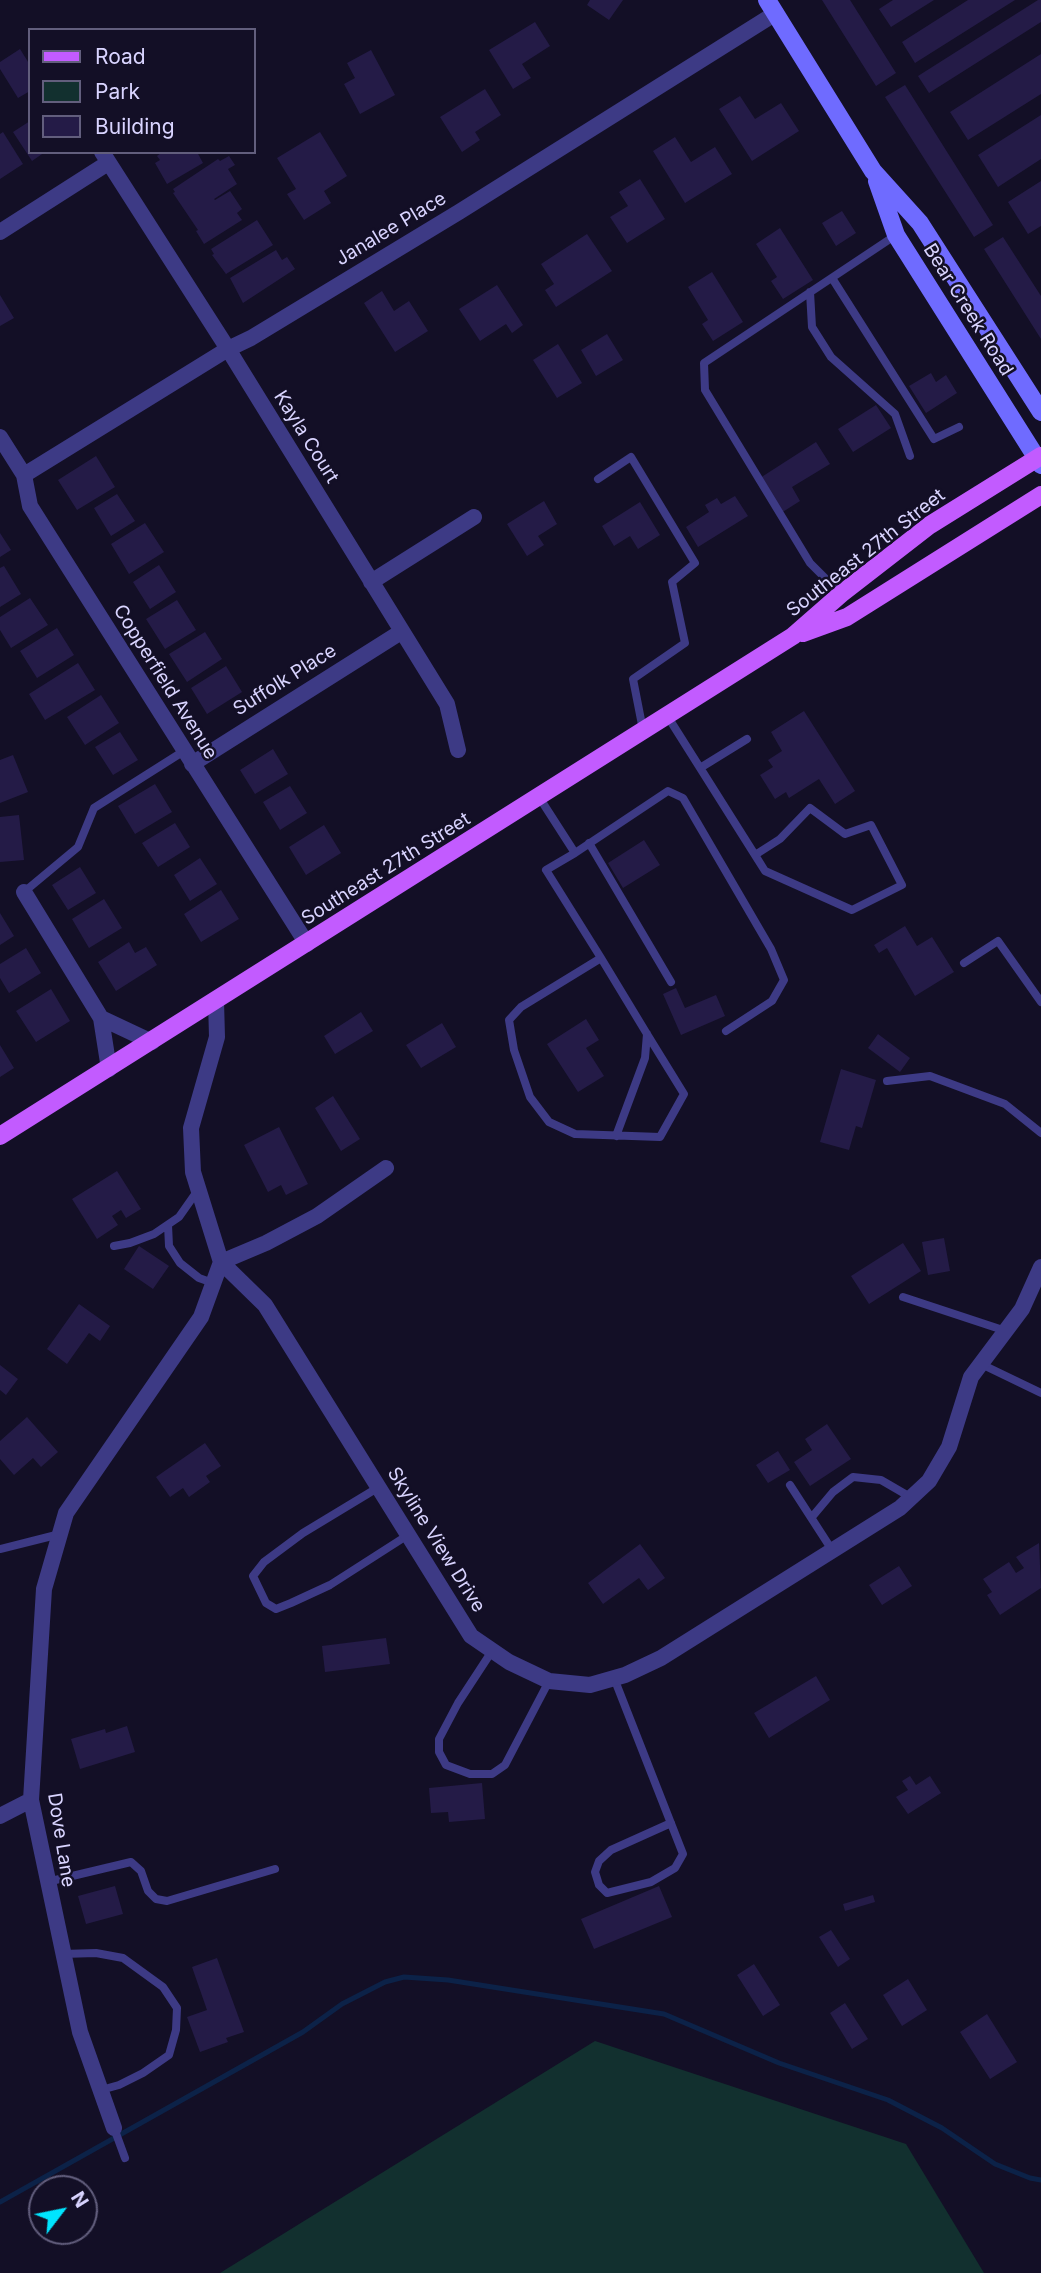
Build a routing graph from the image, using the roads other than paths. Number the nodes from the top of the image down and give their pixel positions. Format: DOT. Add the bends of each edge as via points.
graph roads {
  1 [pos="772,6"];
  2 [pos="105,158"];
  3 [pos="873,171"];
  4 [pos="0,233"];
  5 [pos="896,235"];
  6 [pos="832,278"];
  7 [pos="810,292"];
  8 [pos="228,349"];
  9 [pos="1041,412"];
  10 [pos="959,427"];
  11 [pos="0,436"];
  12 [pos="910,456"];
  13 [pos="1040,460"];
  14 [pos="24,475"];
  15 [pos="598,479"];
  16 [pos="1041,495"];
  17 [pos="474,517"];
  18 [pos="371,582"];
  19 [pos="841,594"];
  20 [pos="401,632"];
  21 [pos="793,636"];
  22 [pos="668,717"];
  23 [pos="643,733"];
  24 [pos="747,739"];
  25 [pos="458,750"];
  26 [pos="188,757"];
  27 [pos="700,768"];
  28 [pos="539,797"];
  29 [pos="589,843"];
  30 [pos="575,853"];
  31 [pos="755,855"];
  32 [pos="24,892"];
  33 [pos="307,944"];
  34 [pos="601,958"];
  35 [pos="964,963"];
  36 [pos="671,982"];
  37 [pos="216,1001"];
  38 [pos="1041,1003"];
  39 [pos="101,1018"];
  40 [pos="726,1031"];
  41 [pos="647,1034"];
  42 [pos="152,1042"];
  43 [pos="109,1069"];
  44 [pos="887,1081"];
  45 [pos="1041,1133"];
  46 [pos="0,1136"];
  47 [pos="616,1136"];
  48 [pos="386,1168"];
  49 [pos="198,1190"];
  50 [pos="168,1224"];
  51 [pos="114,1246"];
  52 [pos="221,1262"];
  53 [pos="1041,1267"];
  54 [pos="213,1283"];
  55 [pos="903,1297"];
  56 [pos="1006,1331"];
  57 [pos="981,1364"];
  58 [pos="1041,1393"];
  59 [pos="790,1485"];
  60 [pos="379,1487"];
  61 [pos="912,1498"];
  62 [pos="812,1517"];
  63 [pos="60,1534"];
  64 [pos="408,1535"];
  65 [pos="0,1549"];
  66 [pos="832,1550"];
  67 [pos="492,1651"];
  68 [pos="614,1678"];
  69 [pos="548,1681"];
  70 [pos="30,1800"];
  71 [pos="0,1816"];
  72 [pos="671,1823"];
  73 [pos="275,1869"];
  74 [pos="47,1882"];
  75 [pos="62,1954"];
  76 [pos="101,2090"];
  77 [pos="117,2135"];
  78 [pos="125,2158"];
  1 -- 3 [label="street, Bear Creek Road"];
  1 -- 8 [label="street, Janalee Place" via="459,212"];
  2 -- 4 [label="street"];
  2 -- 8 [label="street, Kayla Court"];
  3 -- 5 [label="street, Bear Creek Road"];
  3 -- 9 [label="street, Bear Creek Road" via="920,223"];
  5 -- 6 [label="lane"];
  5 -- 13 [label="street, Bear Creek Road"];
  6 -- 7 [label="lane"];
  6 -- 10 [label="lane" via="934,439"];
  7 -- 12 [label="lane" via="812,327 831,357 895,414"];
  7 -- 19 [label="lane" via="704,363 705,390 810,563"];
  8 -- 14 [label="street, Janalee Place"];
  8 -- 18 [label="street, Kayla Court"];
  11 -- 14 [label="street, Copperfield Avenue"];
  13 -- 19 [label="main road, Southeast 27th Street" via="930,525"];
  14 -- 26 [label="street, Copperfield Avenue" via="30,506"];
  15 -- 23 [label="lane" via="631,457 695,563 672,582 685,643 633,679"];
  16 -- 21 [label="main road, Southeast 27th Street" via="847,617"];
  17 -- 18 [label="street"];
  18 -- 20 [label="street, Kayla Court"];
  19 -- 21 [label="main road, Southeast 27th Street"];
  20 -- 25 [label="street, Kayla Court" via="447,704"];
  20 -- 26 [label="street, Suffolk Place"];
  21 -- 22 [label="main road, Southeast 27th Street"];
  22 -- 23 [label="main road, Southeast 27th Street"];
  22 -- 27 [label="lane"];
  23 -- 28 [label="main road, Southeast 27th Street"];
  24 -- 27 [label="lane"];
  26 -- 32 [label="lane, Suffolk Place" via="94,808 78,847"];
  26 -- 33 [label="street, Copperfield Avenue"];
  27 -- 31 [label="lane"];
  28 -- 30 [label="lane"];
  28 -- 33 [label="main road, Southeast 27th Street"];
  29 -- 30 [label="lane"];
  29 -- 36 [label="lane"];
  29 -- 40 [label="lane" via="668,791 683,798 771,949 784,980 772,1001"];
  30 -- 34 [label="lane" via="546,870"];
  31 -- 31 [label="lane" via="765,871 852,910 902,885 872,825 845,834 810,808 780,839"];
  32 -- 39 [label="street"];
  33 -- 37 [label="main road, Southeast 27th Street"];
  34 -- 41 [label="lane"];
  34 -- 47 [label="lane" via="521,1006 509,1020 530,1097 549,1122 575,1134"];
  35 -- 38 [label="lane" via="998,941"];
  37 -- 42 [label="main road, Southeast 27th Street"];
  37 -- 49 [label="street, Skyline View Drive" via="216,1037 191,1128"];
  39 -- 42 [label="street"];
  39 -- 43 [label="street"];
  41 -- 47 [label="lane" via="645,1058"];
  41 -- 47 [label="lane" via="684,1094 660,1137"];
  42 -- 43 [label="main road, Southeast 27th Street"];
  43 -- 46 [label="main road, Southeast 27th Street"];
  44 -- 45 [label="lane" via="930,1076 1005,1104"];
  48 -- 52 [label="street" via="317,1216"];
  49 -- 50 [label="lane" via="179,1217"];
  49 -- 52 [label="street, Skyline View Drive"];
  50 -- 51 [label="lane" via="155,1234"];
  50 -- 54 [label="lane" via="169,1246 180,1263"];
  52 -- 54 [label="street, Dove Lane"];
  52 -- 60 [label="street, Skyline View Drive" via="265,1305"];
  53 -- 56 [label="street, Skyline View Drive"];
  54 -- 63 [label="street, Dove Lane" via="201,1317 65,1513"];
  55 -- 56 [label="lane"];
  56 -- 57 [label="street, Skyline View Drive"];
  57 -- 58 [label="lane"];
  57 -- 61 [label="street, Skyline View Drive" via="971,1377 948,1447 929,1481"];
  59 -- 62 [label="lane"];
  60 -- 64 [label="street, Skyline View Drive"];
  60 -- 64 [label="lane" via="264,1562 253,1576 265,1602 276,1609 291,1603"];
  61 -- 62 [label="lane" via="881,1480 853,1477"];
  61 -- 66 [label="street, Skyline View Drive"];
  62 -- 66 [label="lane"];
  63 -- 65 [label="lane"];
  63 -- 70 [label="street, Dove Lane" via="44,1589"];
  64 -- 67 [label="street, Skyline View Drive" via="471,1636"];
  66 -- 68 [label="street, Skyline View Drive" via="661,1658"];
  67 -- 69 [label="street, Skyline View Drive"];
  67 -- 69 [label="lane" via="439,1739 446,1765 470,1774 492,1774 505,1765"];
  68 -- 69 [label="street, Skyline View Drive" via="590,1685"];
  68 -- 72 [label="lane"];
  70 -- 71 [label="street"];
  70 -- 74 [label="street, Dove Lane"];
  72 -- 72 [label="lane" via="683,1854 675,1868 651,1882 607,1893 599,1885 598,1861 611,1850"];
  73 -- 74 [label="lane" via="167,1901 148,1891 141,1871 131,1863"];
  74 -- 75 [label="street, Dove Lane"];
  75 -- 76 [label="street, Dove Lane" via="80,2032"];
  75 -- 76 [label="lane" via="123,1958 163,1987 177,2008 169,2055 144,2073"];
  76 -- 77 [label="street, Dove Lane"];
  77 -- 78 [label="lane"];
}
